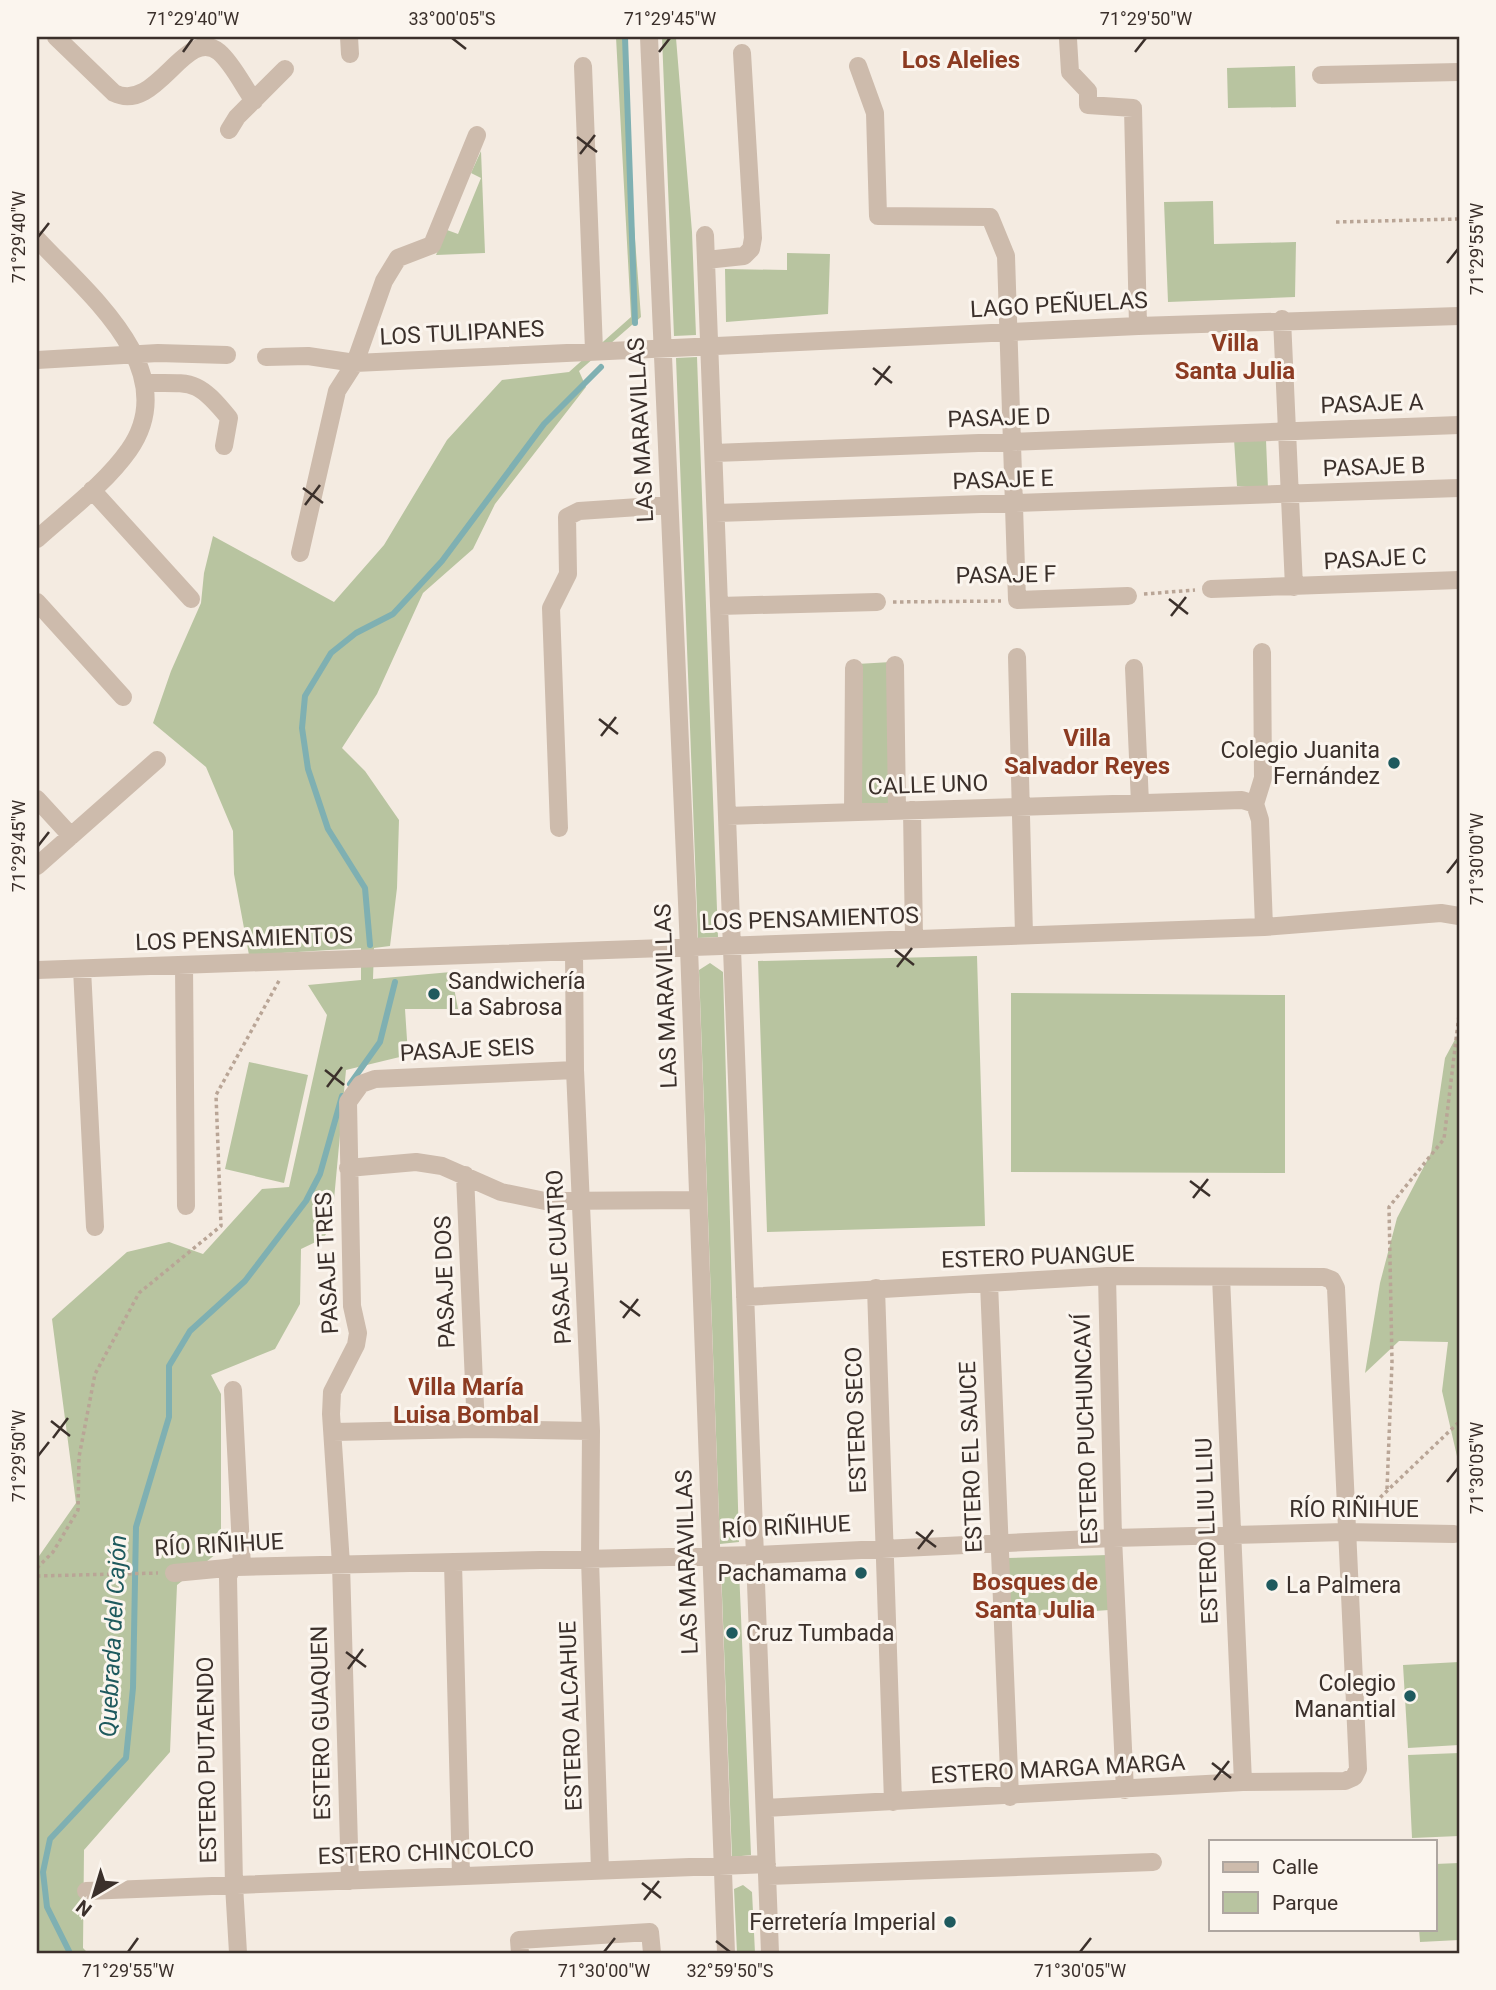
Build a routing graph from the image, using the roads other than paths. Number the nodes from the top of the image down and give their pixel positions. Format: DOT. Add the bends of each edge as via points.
graph roads {
  1 [pos="56,37"];
  2 [pos="649,37"];
  3 [pos="1068,39"];
  4 [pos="742,53"];
  5 [pos="583,66"];
  6 [pos="858,66"];
  7 [pos="285,69"];
  8 [pos="1459,72"];
  9 [pos="1321,75"];
  10 [pos="254,101"];
  11 [pos="229,130"];
  12 [pos="477,135"];
  13 [pos="705,235"];
  14 [pos="37,239"];
  15 [pos="706,260"];
  16 [pos="1459,316"];
  17 [pos="1282,320"];
  18 [pos="1138,326"];
  19 [pos="1006,332"];
  20 [pos="710,345"];
  21 [pos="662,346"];
  22 [pos="594,350"];
  23 [pos="136,355"];
  24 [pos="227,355"];
  25 [pos="266,357"];
  26 [pos="37,360"];
  27 [pos="355,363"];
  28 [pos="145,383"];
  29 [pos="1459,425"];
  30 [pos="1286,432"];
  31 [pos="1011,442"];
  32 [pos="224,446"];
  33 [pos="714,453"];
  34 [pos="1459,488"];
  35 [pos="92,490"];
  36 [pos="1291,495"];
  37 [pos="1013,504"];
  38 [pos="669,505"];
  39 [pos="716,513"];
  40 [pos="37,539"];
  41 [pos="300,553"];
  42 [pos="1459,580"];
  43 [pos="1294,587"];
  44 [pos="1211,589"];
  45 [pos="1128,596"];
  46 [pos="191,599"];
  47 [pos="37,602"];
  48 [pos="877,602"];
  49 [pos="719,606"];
  50 [pos="1262,652"];
  51 [pos="1017,657"];
  52 [pos="895,665"];
  53 [pos="1134,667"];
  54 [pos="854,668"];
  55 [pos="123,697"];
  56 [pos="157,760"];
  57 [pos="37,799"];
  58 [pos="1140,803"];
  59 [pos="1255,804"];
  60 [pos="1020,807"];
  61 [pos="904,810"];
  62 [pos="853,812"];
  63 [pos="727,816"];
  64 [pos="559,828"];
  65 [pos="71,836"];
  66 [pos="37,866"];
  67 [pos="1459,916"];
  68 [pos="1264,928"];
  69 [pos="1024,935"];
  70 [pos="914,939"];
  71 [pos="732,947"];
  72 [pos="689,948"];
  73 [pos="573,952"];
  74 [pos="184,965"];
  75 [pos="82,969"];
  76 [pos="37,970"];
  77 [pos="575,1070"];
  78 [pos="361,1084"];
  79 [pos="348,1168"];
  80 [pos="465,1175"];
  81 [pos="698,1200"];
  82 [pos="581,1203"];
  83 [pos="186,1206"];
  84 [pos="95,1227"];
  85 [pos="1107,1276"];
  86 [pos="1221,1277"];
  87 [pos="989,1283"];
  88 [pos="876,1288"];
  89 [pos="746,1297"];
  90 [pos="233,1390"];
  91 [pos="476,1429"];
  92 [pos="591,1431"];
  93 [pos="333,1432"];
  94 [pos="1345,1532"];
  95 [pos="1454,1534"];
  96 [pos="1231,1535"];
  97 [pos="1113,1538"];
  98 [pos="999,1543"];
  99 [pos="884,1547"];
  100 [pos="755,1555"];
  101 [pos="711,1556"];
  102 [pos="590,1559"];
  103 [pos="453,1562"];
  104 [pos="341,1564"];
  105 [pos="237,1567"];
  106 [pos="174,1573"];
  107 [pos="1243,1782"];
  108 [pos="1125,1790"];
  109 [pos="1010,1797"];
  110 [pos="893,1802"];
  111 [pos="765,1808"];
  112 [pos="1153,1862"];
  113 [pos="722,1866"];
  114 [pos="767,1870"];
  115 [pos="600,1871"];
  116 [pos="461,1876"];
  117 [pos="350,1881"];
  118 [pos="234,1885"];
  119 [pos="86,1891"];
  120 [pos="238,1953"];
  121 [pos="520,1953"];
  122 [pos="652,1953"];
  123 [pos="726,1953"];
  124 [pos="770,1953"];
  1 -- 10 [label="street" via="114,93 124,97 144,93 190,52 212,48 222,54"];
  2 -- 21 [label="street, LAS MARAVILLAS"];
  3 -- 18 [label="street" via="1070,72 1087,91 1088,105 1133,108"];
  4 -- 15 [label="street" via="751,249 744,256"];
  5 -- 22 [label="street"];
  6 -- 19 [label="street" via="875,113 878,216 990,217 1006,256"];
  7 -- 10 [label="street"];
  8 -- 9 [label="street"];
  10 -- 11 [label="street"];
  12 -- 27 [label="street" via="432,245 398,258 384,281"];
  13 -- 15 [label="street"];
  14 -- 23 [label="street" via="120,328"];
  15 -- 20 [label="street"];
  16 -- 17 [label="street, LAGO PEÑUELAS"];
  17 -- 18 [label="street, LAGO PEÑUELAS"];
  17 -- 30 [label="street"];
  18 -- 19 [label="street, LAGO PEÑUELAS"];
  19 -- 20 [label="street, LAGO PEÑUELAS"];
  19 -- 31 [label="street"];
  20 -- 21 [label="street, LAGO PEÑUELAS"];
  20 -- 33 [label="street"];
  21 -- 22 [label="street, LOS TULIPANES"];
  21 -- 38 [label="street, LAS MARAVILLAS"];
  22 -- 27 [label="street, LOS TULIPANES"];
  23 -- 24 [label="street"];
  23 -- 26 [label="street"];
  23 -- 28 [label="street"];
  25 -- 27 [label="street, LOS TULIPANES" via="308,356"];
  27 -- 41 [label="street" via="337,391"];
  28 -- 32 [label="street" via="192,383 206,390 229,418"];
  28 -- 35 [label="street" via="144,414 134,442"];
  29 -- 30 [label="street, PASAJE A"];
  30 -- 31 [label="street, PASAJE D"];
  30 -- 36 [label="street"];
  31 -- 33 [label="street, PASAJE D"];
  31 -- 37 [label="street"];
  33 -- 39 [label="street"];
  34 -- 36 [label="street, PASAJE B"];
  35 -- 40 [label="street"];
  35 -- 46 [label="street"];
  36 -- 37 [label="street, PASAJE E"];
  36 -- 43 [label="street"];
  37 -- 39 [label="street, PASAJE E"];
  37 -- 45 [label="street, PASAJE F" via="1017,600"];
  38 -- 64 [label="street" via="579,511 567,517 568,574 551,608"];
  38 -- 72 [label="street, LAS MARAVILLAS"];
  39 -- 49 [label="street"];
  42 -- 43 [label="street, PASAJE C"];
  43 -- 44 [label="street"];
  47 -- 55 [label="street"];
  48 -- 49 [label="street"];
  49 -- 63 [label="street"];
  50 -- 59 [label="street" via="1263,778"];
  51 -- 60 [label="street"];
  52 -- 61 [label="street"];
  53 -- 58 [label="street"];
  54 -- 62 [label="street"];
  56 -- 65 [label="street"];
  57 -- 65 [label="street"];
  58 -- 59 [label="street, CALLE UNO" via="1242,800"];
  58 -- 60 [label="street, CALLE UNO"];
  59 -- 68 [label="street" via="1261,820"];
  60 -- 61 [label="street, CALLE UNO"];
  60 -- 69 [label="street"];
  61 -- 62 [label="street, CALLE UNO"];
  61 -- 70 [label="street"];
  62 -- 63 [label="street, CALLE UNO"];
  63 -- 71 [label="street"];
  65 -- 66 [label="street"];
  67 -- 68 [label="street, LOS PENSAMIENTOS" via="1441,912"];
  68 -- 69 [label="street, LOS PENSAMIENTOS"];
  69 -- 70 [label="street, LOS PENSAMIENTOS"];
  70 -- 71 [label="street, LOS PENSAMIENTOS"];
  71 -- 72 [label="street, LOS PENSAMIENTOS"];
  71 -- 89 [label="street"];
  72 -- 73 [label="street, LOS PENSAMIENTOS"];
  72 -- 81 [label="street, LAS MARAVILLAS"];
  73 -- 74 [label="street, LOS PENSAMIENTOS"];
  73 -- 77 [label="street, PASAJE CUATRO"];
  74 -- 75 [label="street, LOS PENSAMIENTOS"];
  74 -- 83 [label="street"];
  75 -- 76 [label="street, LOS PENSAMIENTOS"];
  75 -- 84 [label="street"];
  77 -- 78 [label="street, PASAJE SEIS" via="375,1079"];
  77 -- 82 [label="street, PASAJE CUATRO"];
  78 -- 79 [label="street, PASAJE TRES" via="348,1102"];
  79 -- 80 [label="street" via="416,1162"];
  79 -- 93 [label="street, PASAJE TRES" via="352,1306 358,1333 332,1392"];
  80 -- 82 [label="street" via="521,1198"];
  80 -- 91 [label="street, PASAJE DOS"];
  81 -- 82 [label="street"];
  81 -- 101 [label="street, LAS MARAVILLAS"];
  82 -- 92 [label="street, PASAJE CUATRO"];
  85 -- 86 [label="street, ESTERO PUANGUE"];
  85 -- 87 [label="street, ESTERO PUANGUE"];
  85 -- 97 [label="street, ESTERO PUCHUNCAVÍ"];
  86 -- 94 [label="street, ESTERO PUANGUE" via="1324,1277 1336,1288"];
  86 -- 96 [label="street, ESTERO LLIU LLIU"];
  87 -- 88 [label="street, ESTERO PUANGUE"];
  87 -- 98 [label="street, ESTERO EL SAUCE"];
  88 -- 89 [label="street, ESTERO PUANGUE"];
  88 -- 99 [label="street, ESTERO SECO"];
  89 -- 100 [label="street"];
  90 -- 105 [label="street, ESTERO PUTAENDO"];
  91 -- 92 [label="street"];
  91 -- 93 [label="street"];
  92 -- 102 [label="street, PASAJE CUATRO"];
  93 -- 104 [label="street, PASAJE TRES"];
  94 -- 95 [label="street, RÍO RIÑIHUE"];
  94 -- 96 [label="street, RÍO RIÑIHUE"];
  94 -- 107 [label="street, ESTERO MARGA MARGA" via="1358,1769 1345,1781"];
  96 -- 97 [label="street, RÍO RIÑIHUE"];
  96 -- 107 [label="street, ESTERO LLIU LLIU"];
  97 -- 98 [label="street, RÍO RIÑIHUE"];
  97 -- 108 [label="street, ESTERO PUCHUNCAVÍ"];
  98 -- 99 [label="street, RÍO RIÑIHUE"];
  98 -- 109 [label="street, ESTERO EL SAUCE"];
  99 -- 100 [label="street, RÍO RIÑIHUE"];
  99 -- 110 [label="street, ESTERO SECO"];
  100 -- 101 [label="street, RÍO RIÑIHUE"];
  100 -- 111 [label="street"];
  101 -- 102 [label="street, RÍO RIÑIHUE"];
  101 -- 113 [label="street, LAS MARAVILLAS"];
  102 -- 103 [label="street, RÍO RIÑIHUE"];
  102 -- 115 [label="street, ESTERO ALCAHUE"];
  103 -- 104 [label="street, RÍO RIÑIHUE"];
  103 -- 116 [label="street"];
  104 -- 105 [label="street, RÍO RIÑIHUE"];
  104 -- 117 [label="street, ESTERO GUAQUEN"];
  105 -- 106 [label="street, RÍO RIÑIHUE"];
  105 -- 118 [label="street, ESTERO PUTAENDO" via="228,1577"];
  107 -- 108 [label="street, ESTERO MARGA MARGA"];
  108 -- 109 [label="street, ESTERO MARGA MARGA"];
  109 -- 110 [label="street, ESTERO MARGA MARGA"];
  110 -- 111 [label="street, ESTERO MARGA MARGA"];
  111 -- 114 [label="street"];
  112 -- 114 [label="street, ESTERO CHINCOLCO"];
  113 -- 114 [label="street, ESTERO CHINCOLCO"];
  113 -- 115 [label="street, ESTERO CHINCOLCO"];
  113 -- 123 [label="street, LAS MARAVILLAS"];
  114 -- 124 [label="street"];
  115 -- 116 [label="street, ESTERO CHINCOLCO"];
  116 -- 117 [label="street, ESTERO CHINCOLCO"];
  117 -- 118 [label="street, ESTERO CHINCOLCO"];
  118 -- 119 [label="street, ESTERO CHINCOLCO"];
  118 -- 120 [label="street, ESTERO PUTAENDO"];
  121 -- 122 [label="street" via="519,1940 650,1932"];
}
